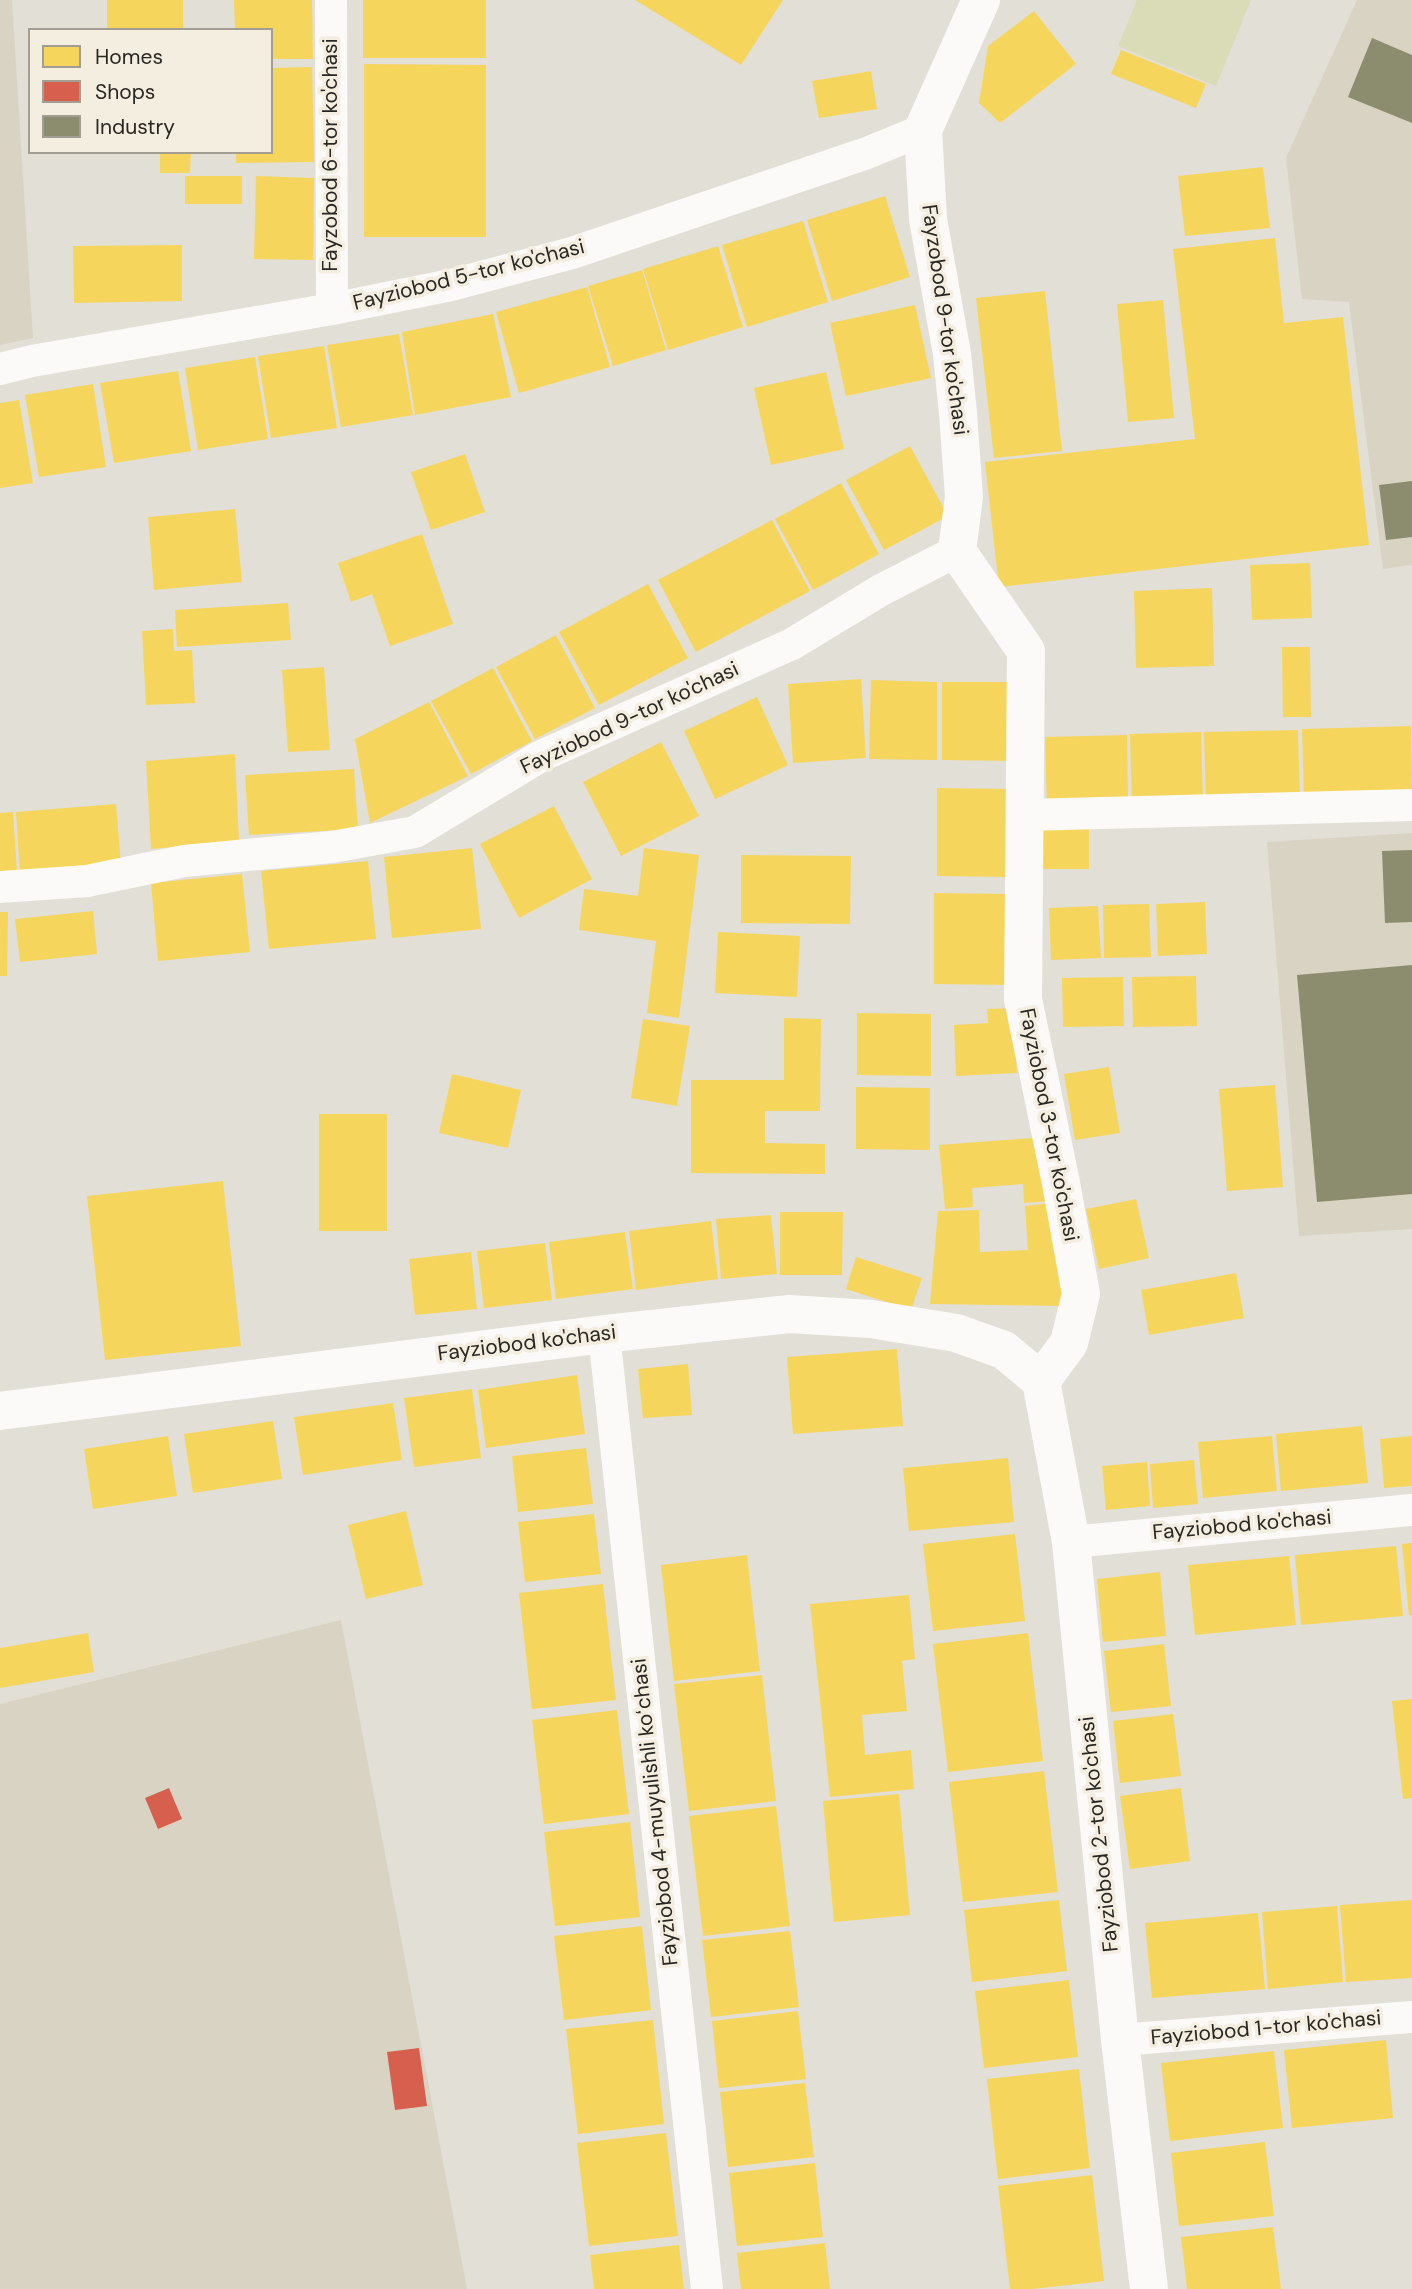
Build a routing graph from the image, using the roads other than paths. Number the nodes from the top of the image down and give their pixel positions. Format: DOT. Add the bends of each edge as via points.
graph roads {
  1 [pos="331,0"];
  2 [pos="981,0"];
  3 [pos="923,130"];
  4 [pos="331,309"];
  5 [pos="0,369"];
  6 [pos="957,551"];
  7 [pos="1412,806"];
  8 [pos="1025,815"];
  9 [pos="0,887"];
  10 [pos="604,1334"];
  11 [pos="1041,1381"];
  12 [pos="0,1411"];
  13 [pos="1412,1510"];
  14 [pos="1071,1542"];
  15 [pos="1412,2017"];
  16 [pos="1120,2040"];
  17 [pos="707,2289"];
  18 [pos="1149,2289"];
  1 -- 4 [label="street, Fayzobod 6-tor ko'chasi"];
  2 -- 3 [label="street"];
  3 -- 4 [label="street, Fayziobod 5-tor ko'chasi" via="572,253 451,285"];
  3 -- 6 [label="street, Fayzobod 9-tor ko'chasi" via="929,219 958,413 964,497"];
  4 -- 5 [label="street, Fayziobod 5-tor ko'chasi"];
  6 -- 8 [label="street, Fayziobod 3-tor ko'chasi" via="1026,651"];
  6 -- 9 [label="street, Fayziobod 9-tor ko'chasi" via="792,644 541,756 415,832 332,847 184,861 87,881"];
  7 -- 8 [label="street"];
  8 -- 11 [label="street, Fayziobod 3-tor ko'chasi" via="1023,999 1081,1294 1069,1343"];
  10 -- 11 [label="street, Fayziobod ko'chasi" via="789,1314 871,1319 956,1333 1004,1350"];
  10 -- 12 [label="street, Fayziobod ko'chasi"];
  10 -- 17 [label="street, Fayziobod 4-muyulishli koʻchasi"];
  11 -- 14 [label="street, Fayziobod 2-tor ko'chasi"];
  13 -- 14 [label="street, Fayziobod ko'chasi"];
  14 -- 16 [label="street, Fayziobod 2-tor ko'chasi"];
  15 -- 16 [label="street, Fayziobod 1-tor ko'chasi"];
  16 -- 18 [label="street, Fayziobod 2-tor ko'chasi"];
}
